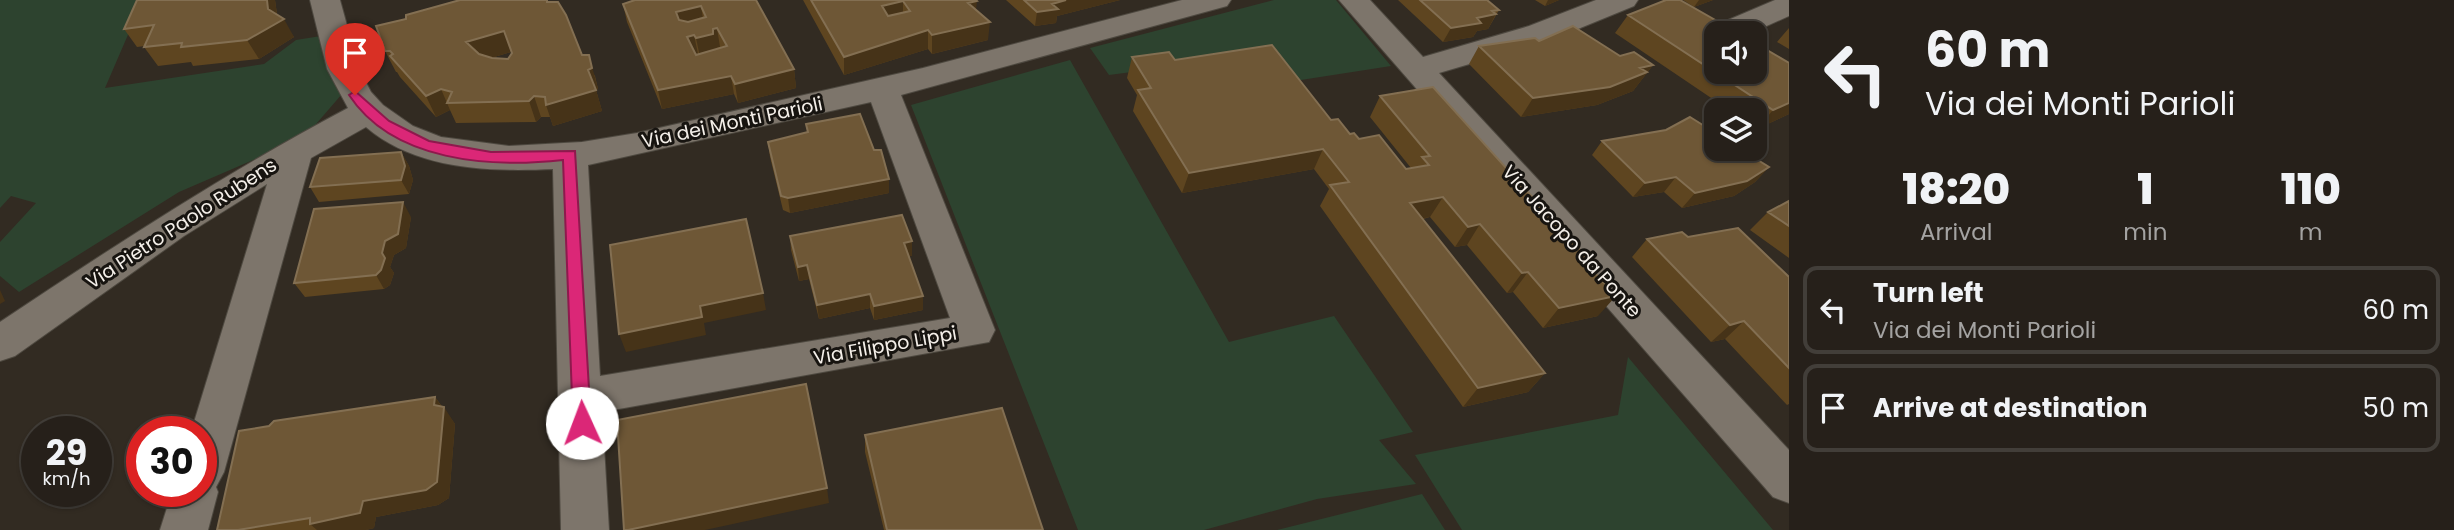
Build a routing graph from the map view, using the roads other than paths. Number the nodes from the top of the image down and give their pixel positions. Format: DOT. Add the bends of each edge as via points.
graph roads {
  1 [pos="325,0"];
  2 [pos="1216,0"];
  3 [pos="1354,0"];
  4 [pos="1638,2"];
  5 [pos="1789,5"];
  6 [pos="1748,21"];
  7 [pos="1418,69"];
  8 [pos="882,88"];
  9 [pos="368,112"];
  10 [pos="295,151"];
  11 [pos="570,154"];
  12 [pos="0,344"];
  13 [pos="581,397"];
  14 [pos="217,417"];
  15 [pos="1789,482"];
  16 [pos="191,507"];
  17 [pos="184,530"];
  18 [pos="585,530"];
  1 -- 9 [label="street, Via dei Monti Parioli" via="341,65"];
  2 -- 8 [label="street, Via dei Monti Parioli"];
  3 -- 7 [label="street, Via Jacopo da Ponte"];
  4 -- 7 [label="street"];
  5 -- 6 [label="street"];
  7 -- 15 [label="street, Via Jacopo da Ponte"];
  8 -- 11 [label="street, Via dei Monti Parioli" via="650,141"];
  8 -- 13 [label="street, Via Filippo Lippi" via="975,330"];
  9 -- 10 [label="street, Via Pietro Paolo Rubens"];
  9 -- 11 [label="street, Via dei Monti Parioli" via="404,137 450,151 508,158"];
  10 -- 12 [label="street, Via Pietro Paolo Rubens" via="171,226"];
  10 -- 14 [label="street"];
  11 -- 13 [label="street"];
  13 -- 18 [label="street"];
  16 -- 17 [label="street"];
}
